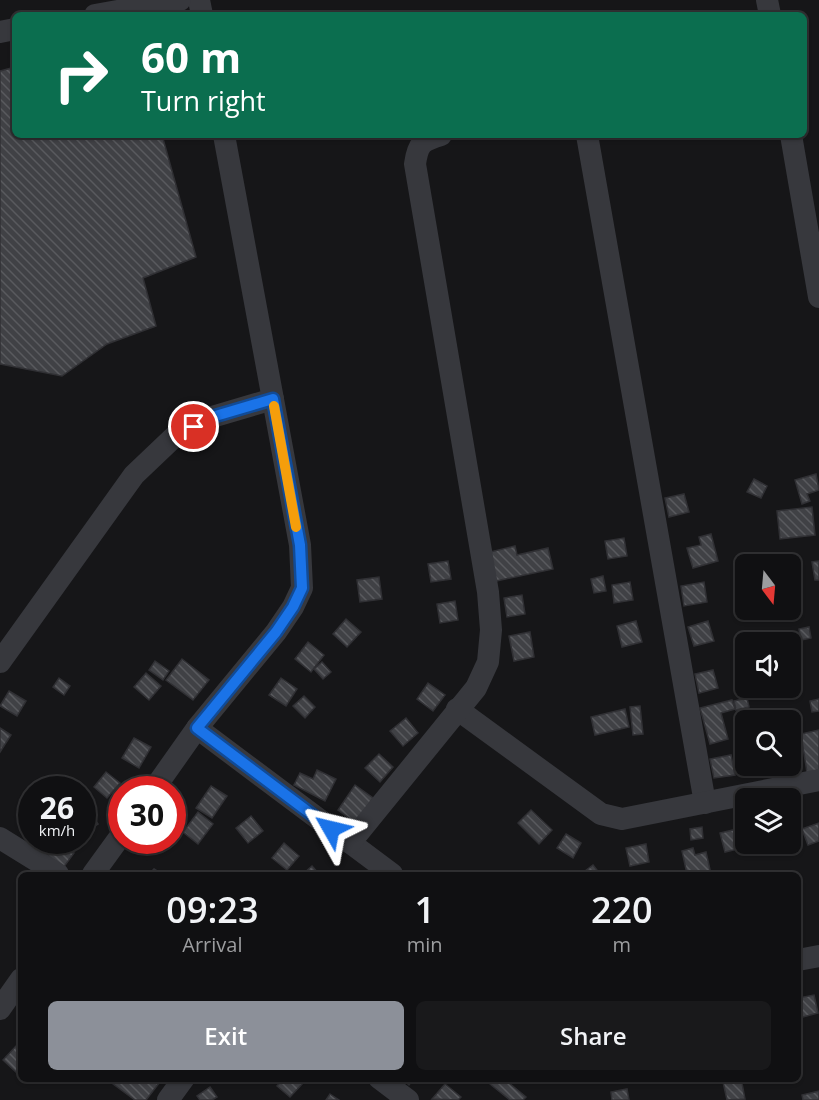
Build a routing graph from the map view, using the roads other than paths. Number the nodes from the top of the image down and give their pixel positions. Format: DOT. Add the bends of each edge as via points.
graph roads {
  1 [pos="180,0"];
  2 [pos="112,12"];
  3 [pos="225,138"];
  4 [pos="432,138"];
  5 [pos="588,138"];
  6 [pos="792,138"];
  7 [pos="819,297"];
  8 [pos="273,399"];
  9 [pos="0,662"];
  10 [pos="457,709"];
  11 [pos="197,728"];
  12 [pos="163,776"];
  13 [pos="819,780"];
  14 [pos="705,802"];
  15 [pos="0,838"];
  16 [pos="350,843"];
  17 [pos="108,853"];
  18 [pos="55,872"];
  19 [pos="94,872"];
  20 [pos="389,872"];
  21 [pos="819,956"];
  22 [pos="801,959"];
  23 [pos="18,983"];
  24 [pos="0,1008"];
  25 [pos="181,1082"];
  26 [pos="384,1082"];
  27 [pos="168,1100"];
  28 [pos="408,1100"];
  1 -- 2 [label="street"];
  3 -- 8 [label="street"];
  4 -- 10 [label="street" via="417,149 415,164 488,591 491,630 488,662 476,688"];
  5 -- 14 [label="street"];
  6 -- 7 [label="street"];
  8 -- 9 [label="street" via="212,417 175,436 134,475"];
  8 -- 11 [label="street" via="300,545 302,588 276,632"];
  10 -- 14 [label="street" via="601,814 622,819"];
  10 -- 16 [label="street"];
  11 -- 12 [label="street"];
  11 -- 16 [label="street"];
  13 -- 14 [label="street"];
  15 -- 18 [label="street"];
  16 -- 20 [label="street"];
  17 -- 19 [label="street"];
  21 -- 22 [label="street"];
  23 -- 24 [label="street"];
  25 -- 27 [label="street"];
  26 -- 28 [label="street"];
}
